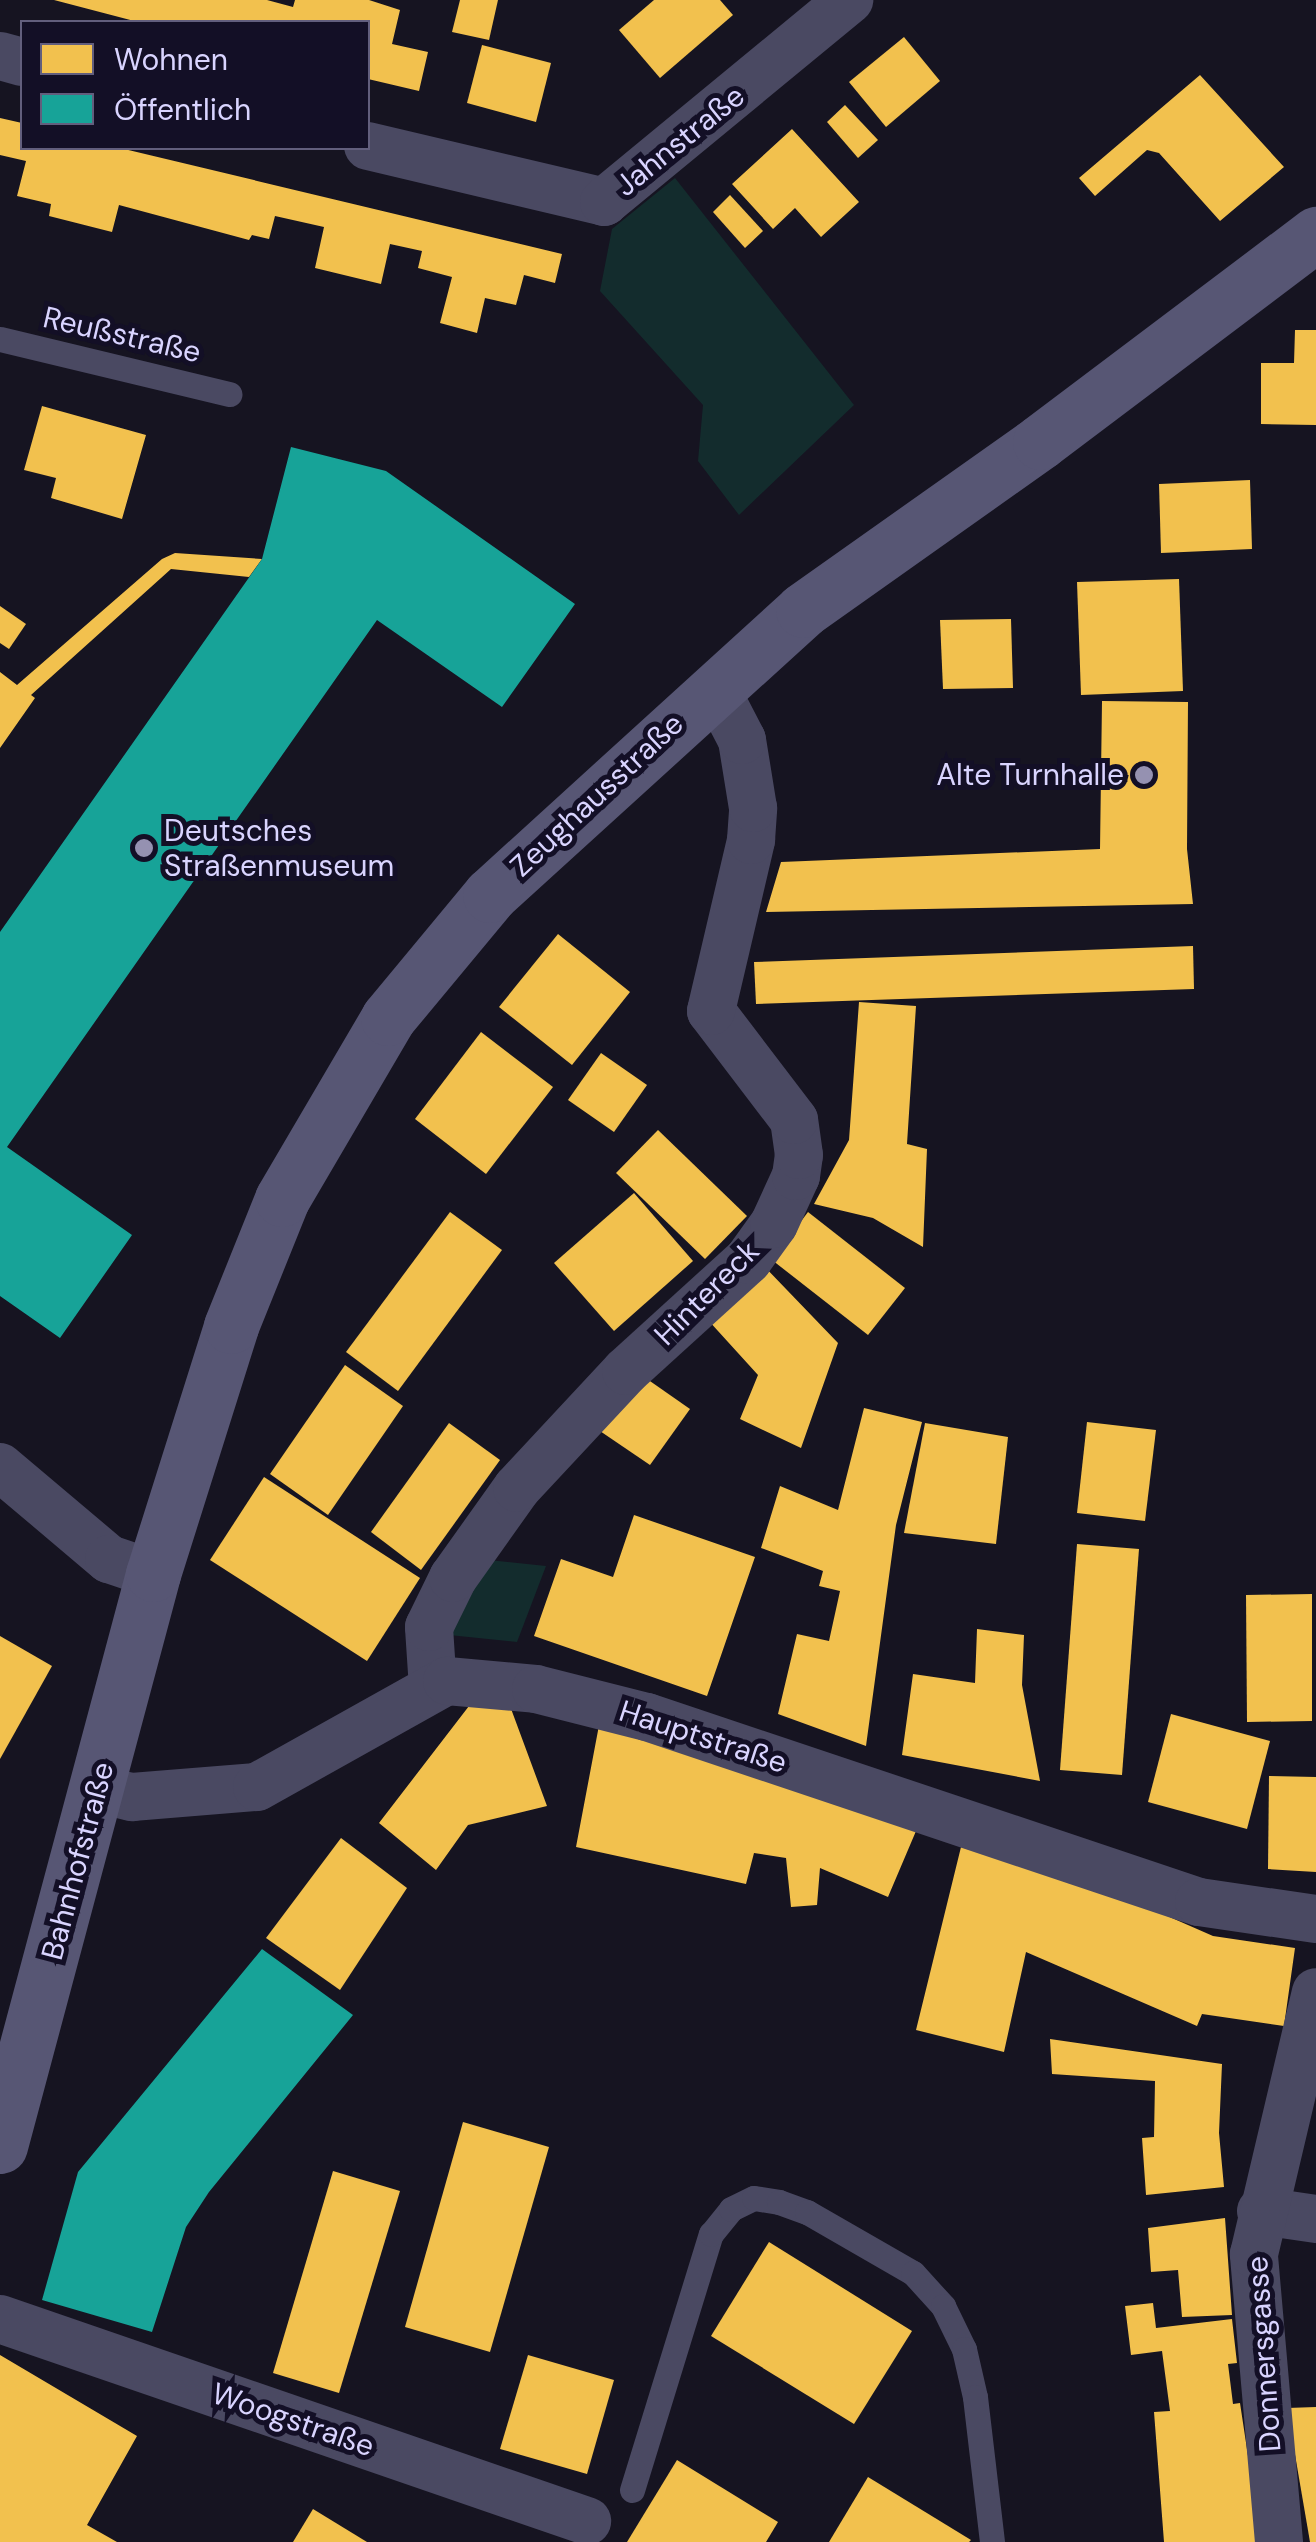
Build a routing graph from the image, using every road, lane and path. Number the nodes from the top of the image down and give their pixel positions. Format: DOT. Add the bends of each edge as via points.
graph roads {
  1 [pos="849,0"];
  2 [pos="370,146"];
  3 [pos="1316,234"];
  4 [pos="0,340"];
  5 [pos="229,394"];
  6 [pos="715,688"];
  7 [pos="0,1467"];
  8 [pos="153,1574"];
  9 [pos="433,1688"];
  10 [pos="99,1790"];
  11 [pos="1316,1920"];
  12 [pos="1316,1992"];
  13 [pos="0,2146"];
  14 [pos="1261,2211"];
  15 [pos="1316,2219"];
  16 [pos="0,2319"];
  17 [pos="632,2490"];
  18 [pos="587,2521"];
  19 [pos="992,2542"];
  20 [pos="1280,2542"];
  1 -- 2 [label="street, Jahnstraße" via="604,202"];
  3 -- 6 [label="street, Zeughausstraße" via="803,610"];
  4 -- 5 [label="lane, Reußstraße"];
  6 -- 8 [label="street, Zeughausstraße" via="490,895 388,1018 282,1199 231,1326"];
  6 -- 9 [label="street, Hintereck" via="742,740 754,808 711,1011 794,1120 796,1176 748,1260 626,1372 529,1475 452,1578 429,1627"];
  7 -- 8 [label="street" via="108,1558"];
  8 -- 10 [label="street, Bahnhofstraße"];
  9 -- 10 [label="street, Hauptstraße" via="257,1787 132,1796"];
  9 -- 11 [label="street, Hauptstraße" via="448,1682 536,1688 647,1716 1199,1902"];
  10 -- 13 [label="street, Bahnhofstraße"];
  12 -- 14 [label="street, Donnersgasse"];
  14 -- 15 [label="street"];
  14 -- 20 [label="street, Donnersgasse" via="1254,2254"];
  16 -- 18 [label="street, Woogstraße"];
  17 -- 19 [label="lane" via="711,2234 730,2209 754,2198 806,2212 913,2273 943,2306 964,2349 975,2397"];
}
